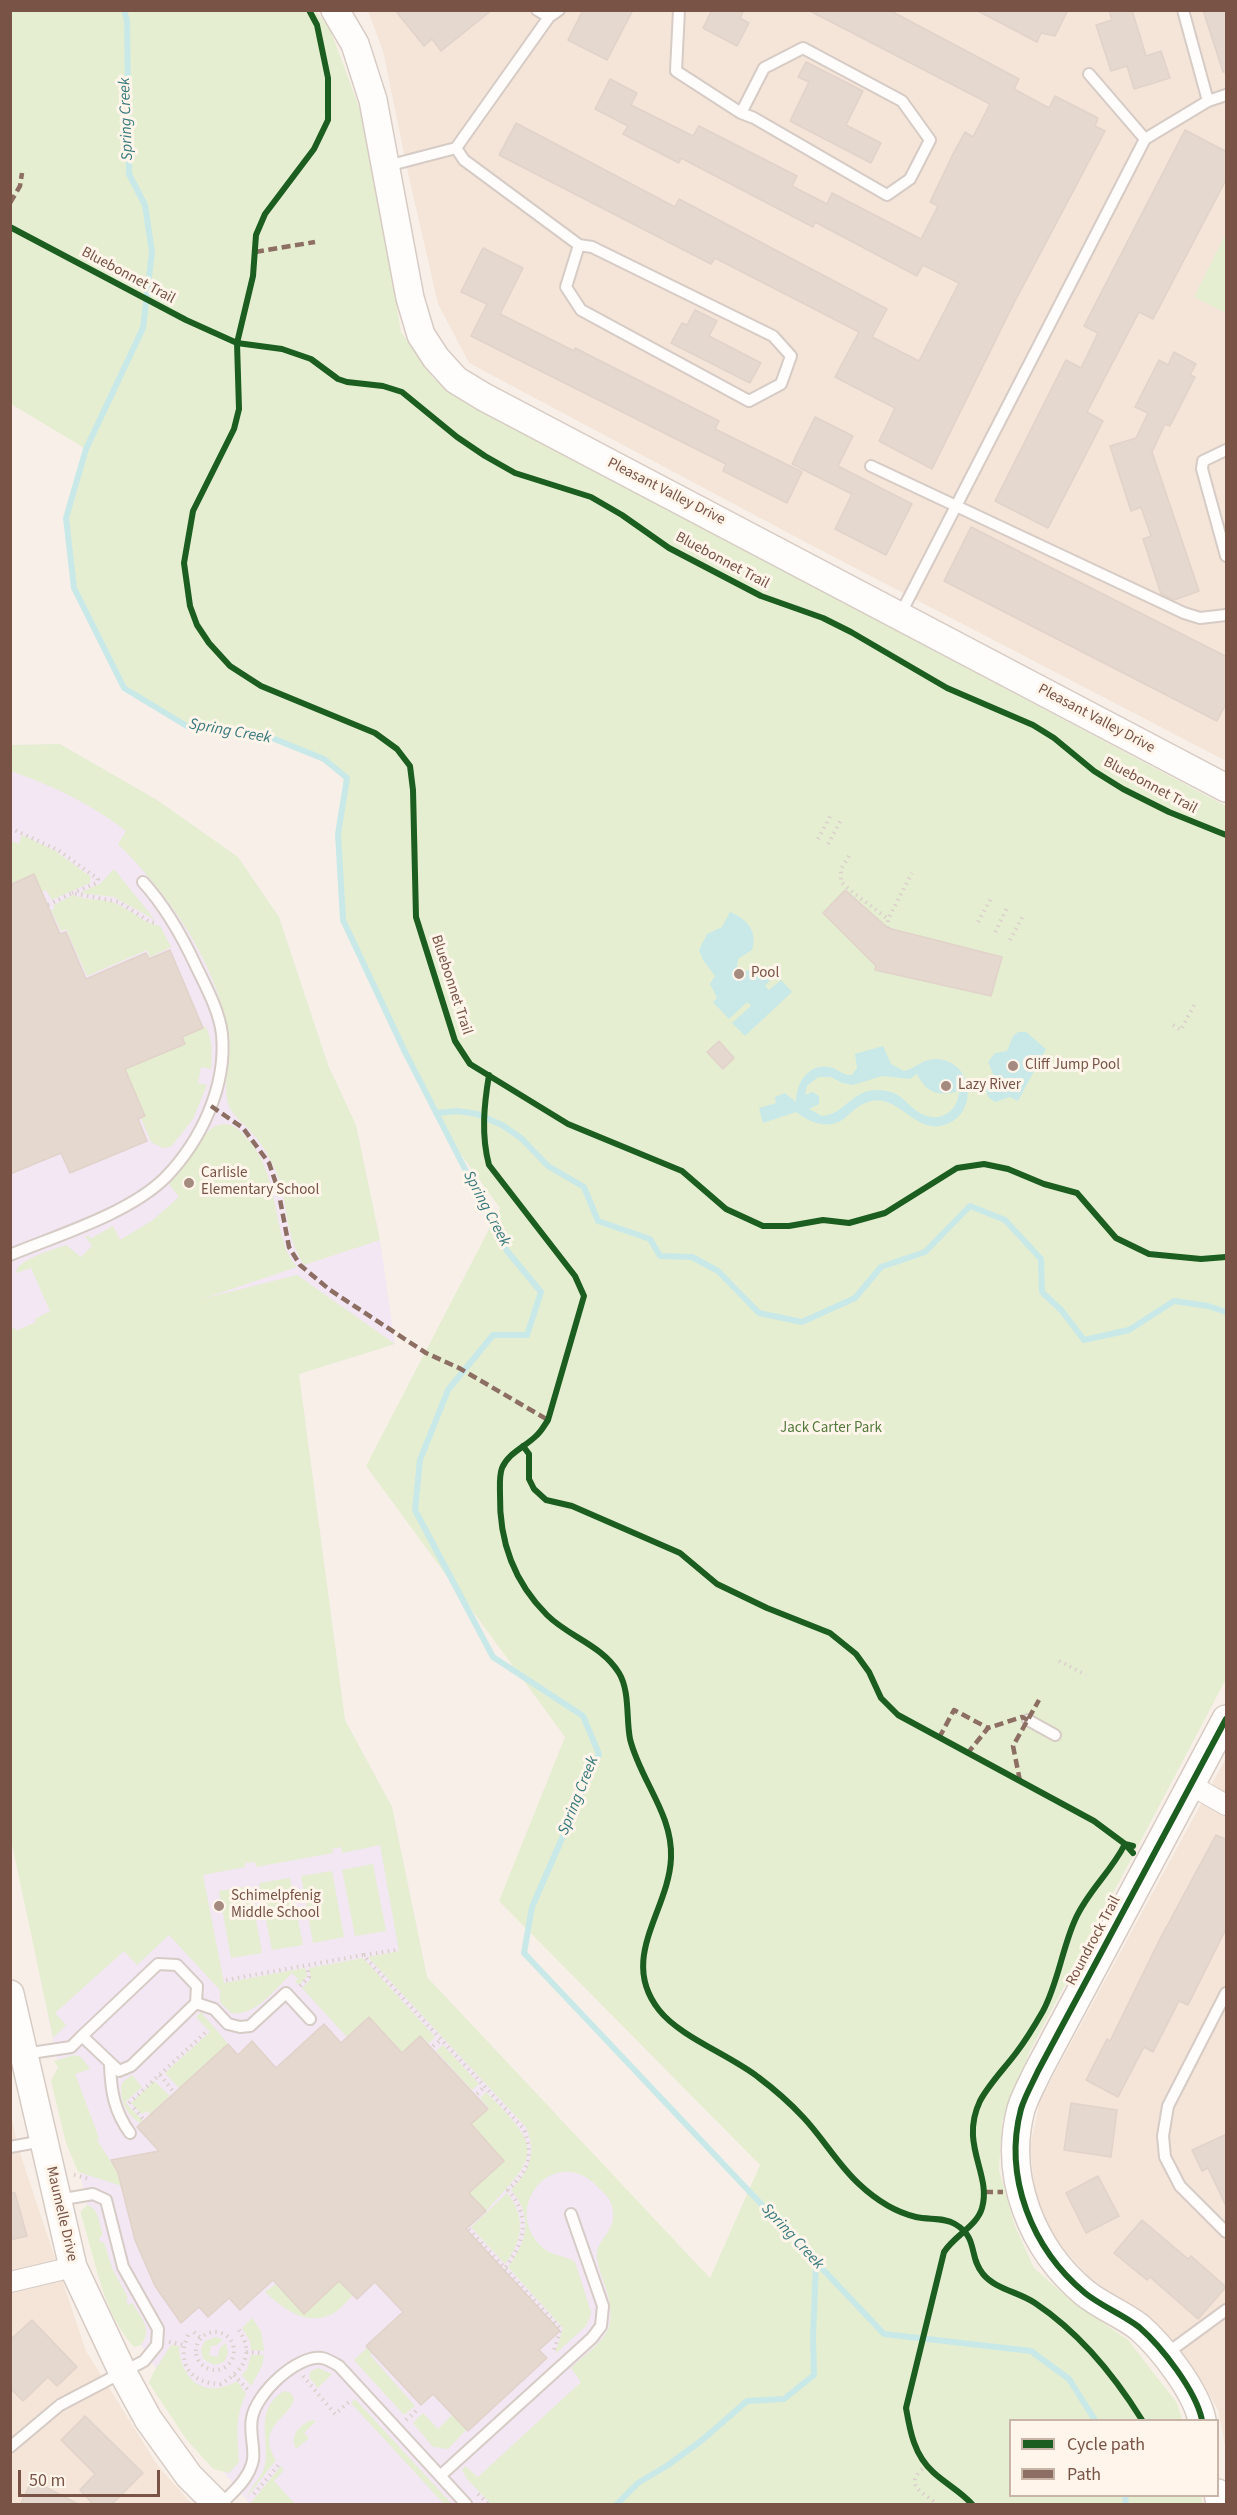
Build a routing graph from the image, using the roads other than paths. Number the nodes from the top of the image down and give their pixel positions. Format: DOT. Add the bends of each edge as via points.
graph roads {
  1 [pos="335,10"];
  2 [pos="537,10"];
  3 [pos="559,10"];
  4 [pos="679,10"];
  5 [pos="1182,10"];
  6 [pos="549,17"];
  7 [pos="1089,74"];
  8 [pos="1227,95"];
  9 [pos="1208,100"];
  10 [pos="741,113"];
  11 [pos="1145,139"];
  12 [pos="456,148"];
  13 [pos="387,166"];
  14 [pos="579,245"];
  15 [pos="1227,450"];
  16 [pos="871,466"];
  17 [pos="956,507"];
  18 [pos="1227,556"];
  19 [pos="900,615"];
  20 [pos="1227,615"];
  21 [pos="1227,788"];
  22 [pos="142,882"];
  23 [pos="10,1255"];
  24 [pos="1227,1719"];
  25 [pos="1028,1720"];
  26 [pos="1055,1735"];
  27 [pos="1191,1785"];
  28 [pos="1227,1805"];
  29 [pos="1227,1994"];
  30 [pos="196,2003"];
  31 [pos="12,2005"];
  32 [pos="310,2019"];
  33 [pos="82,2036"];
  34 [pos="24,2054"];
  35 [pos="110,2065"];
  36 [pos="129,2133"];
  37 [pos="44,2141"];
  38 [pos="10,2147"];
  39 [pos="57,2200"];
  40 [pos="571,2214"];
  41 [pos="1227,2232"];
  42 [pos="73,2267"];
  43 [pos="10,2283"];
  44 [pos="1227,2310"];
  45 [pos="1166,2355"];
  46 [pos="123,2373"];
  47 [pos="1201,2419"];
  48 [pos="10,2447"];
  49 [pos="440,2476"];
  50 [pos="219,2505"];
  51 [pos="466,2505"];
  1 -- 13 [label="street, Pleasant Valley Drive" via="355,44 373,100"];
  2 -- 6 [label="lane"];
  3 -- 6 [label="lane"];
  4 -- 10 [label="lane" via="676,71"];
  5 -- 9 [label="lane"];
  6 -- 12 [label="lane"];
  7 -- 11 [label="lane"];
  8 -- 9 [label="lane"];
  9 -- 11 [label="lane"];
  10 -- 10 [label="lane" via="887,195 910,179 930,140 902,101 803,48 764,68"];
  11 -- 17 [label="lane"];
  12 -- 13 [label="lane"];
  12 -- 14 [label="lane" via="464,160"];
  13 -- 19 [label="street, Pleasant Valley Drive" via="410,298 421,335 456,380"];
  14 -- 14 [label="lane" via="566,287 581,310 749,402 781,384 791,356 773,336 592,247"];
  15 -- 18 [label="lane" via="1203,461 1202,469"];
  16 -- 17 [label="lane"];
  17 -- 19 [label="lane"];
  17 -- 20 [label="lane" via="1184,614 1200,618"];
  19 -- 21 [label="street, Pleasant Valley Drive"];
  22 -- 23 [label="lane" via="184,940 212,998 222,1032 222,1070 212,1106 193,1140 164,1178 126,1206"];
  24 -- 27 [label="street, Roundrock Trail"];
  25 -- 26 [label="lane"];
  27 -- 28 [label="street"];
  27 -- 45 [label="street, Roundrock Trail" via="1038,2071 1022,2108 1017,2135 1020,2185 1030,2223 1046,2250 1087,2294 1138,2327"];
  29 -- 41 [label="lane" via="1168,2106 1163,2136 1165,2157 1180,2186"];
  30 -- 32 [label="lane" via="214,2009 228,2024 250,2026 286,1993"];
  30 -- 33 [label="lane" via="197,1986 177,1965 158,1965"];
  30 -- 35 [label="lane" via="131,2066 119,2071"];
  31 -- 34 [label="street, Maumelle Drive"];
  33 -- 34 [label="lane" via="71,2048"];
  33 -- 35 [label="lane"];
  34 -- 37 [label="street, Maumelle Drive"];
  35 -- 36 [label="lane" via="117,2114"];
  37 -- 38 [label="lane"];
  37 -- 39 [label="street, Maumelle Drive"];
  39 -- 42 [label="street, Maumelle Drive"];
  39 -- 46 [label="lane" via="93,2194 106,2200 123,2267 158,2328 158,2346 144,2361"];
  40 -- 49 [label="lane" via="603,2306 601,2326"];
  42 -- 43 [label="street"];
  42 -- 46 [label="street, Maumelle Drive"];
  44 -- 45 [label="lane"];
  45 -- 47 [label="street, Roundrock Trail"];
  46 -- 48 [label="lane" via="60,2405"];
  46 -- 50 [label="street, Maumelle Drive" via="167,2447"];
  49 -- 50 [label="lane" via="339,2366 322,2358 300,2363 261,2398 252,2417 253,2458 244,2482"];
  49 -- 51 [label="lane"];
}
